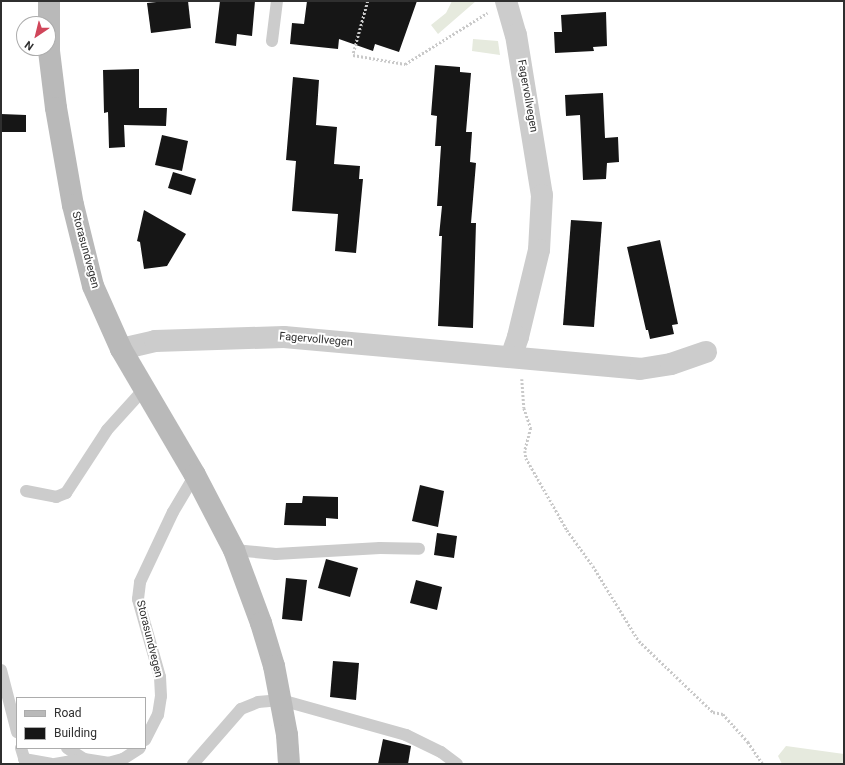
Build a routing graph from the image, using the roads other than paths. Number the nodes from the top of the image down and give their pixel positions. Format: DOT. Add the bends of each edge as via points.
graph roads {
  1 [pos="49,1"];
  2 [pos="277,1"];
  3 [pos="506,1"];
  4 [pos="272,41"];
  5 [pos="122,349"];
  6 [pos="706,352"];
  7 [pos="517,358"];
  8 [pos="144,389"];
  9 [pos="195,476"];
  10 [pos="26,491"];
  11 [pos="419,549"];
  12 [pos="234,550"];
  13 [pos="1,670"];
  14 [pos="281,700"];
  15 [pos="16,726"];
  16 [pos="146,738"];
  17 [pos="69,749"];
  18 [pos="139,749"];
  19 [pos="24,757"];
  20 [pos="84,759"];
  21 [pos="51,764"];
  22 [pos="55,764"];
  23 [pos="193,764"];
  24 [pos="289,764"];
  25 [pos="457,764"];
  1 -- 5 [label="main road, Storasundvegen" via="50,58 73,205 93,286"];
  2 -- 4 [label="lane"];
  3 -- 7 [label="street, Fagervollvegen" via="516,35 542,194 539,250 518,337"];
  5 -- 7 [label="street, Fagervollvegen" via="155,341 284,337"];
  5 -- 8 [label="main road, Storasundvegen"];
  6 -- 7 [label="street, Fagervollvegen" via="671,364 640,369"];
  8 -- 9 [label="main road, Storasundvegen"];
  8 -- 10 [label="lane" via="107,430 66,493 56,497"];
  9 -- 12 [label="main road, Storasundvegen"];
  9 -- 16 [label="lane, Storasundvegen" via="174,512 140,582 138,599 160,676 161,696 158,715"];
  11 -- 12 [label="lane" via="380,548 276,554"];
  12 -- 14 [label="main road, Storasundvegen" via="261,623"];
  13 -- 15 [label="lane"];
  14 -- 23 [label="lane" via="258,702 241,709 212,739"];
  14 -- 24 [label="main road, Storasundvegen"];
  14 -- 25 [label="lane" via="406,736 441,752"];
  17 -- 20 [label="lane"];
  18 -- 20 [label="lane" via="124,759 108,763"];
  19 -- 21 [label="lane"];
  20 -- 22 [label="lane"];
}
